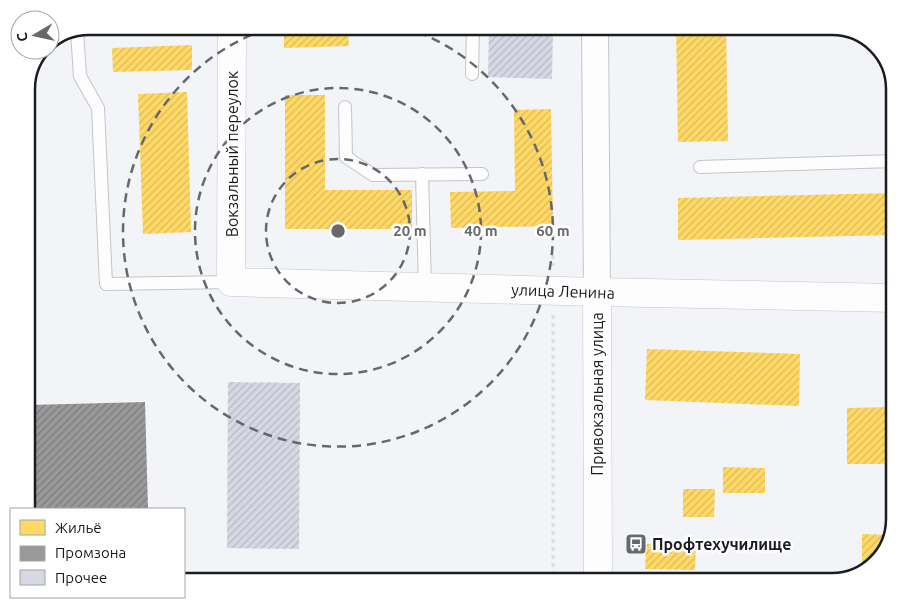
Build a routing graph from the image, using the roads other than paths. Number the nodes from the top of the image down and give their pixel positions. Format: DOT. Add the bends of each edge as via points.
graph roads {
  1 [pos="232,35"];
  2 [pos="473,35"];
  3 [pos="595,35"];
  4 [pos="77,36"];
  5 [pos="472,74"];
  6 [pos="345,107"];
  7 [pos="886,161"];
  8 [pos="700,167"];
  9 [pos="422,174"];
  10 [pos="482,174"];
  11 [pos="231,282"];
  12 [pos="425,287"];
  13 [pos="597,292"];
  14 [pos="886,298"];
  15 [pos="598,573"];
  1 -- 11 [label="street, Вокзальный переулок"];
  2 -- 5 [label="lane"];
  3 -- 13 [label="street, Привокзальная улица"];
  4 -- 11 [label="lane" via="80,76 98,108 106,284"];
  6 -- 9 [label="lane" via="346,157 372,175"];
  7 -- 8 [label="lane"];
  9 -- 10 [label="lane"];
  9 -- 12 [label="lane"];
  11 -- 12 [label="street, улица Ленина"];
  12 -- 13 [label="street, улица Ленина"];
  13 -- 14 [label="street, улица Ленина"];
  13 -- 15 [label="street, Привокзальная улица"];
}
